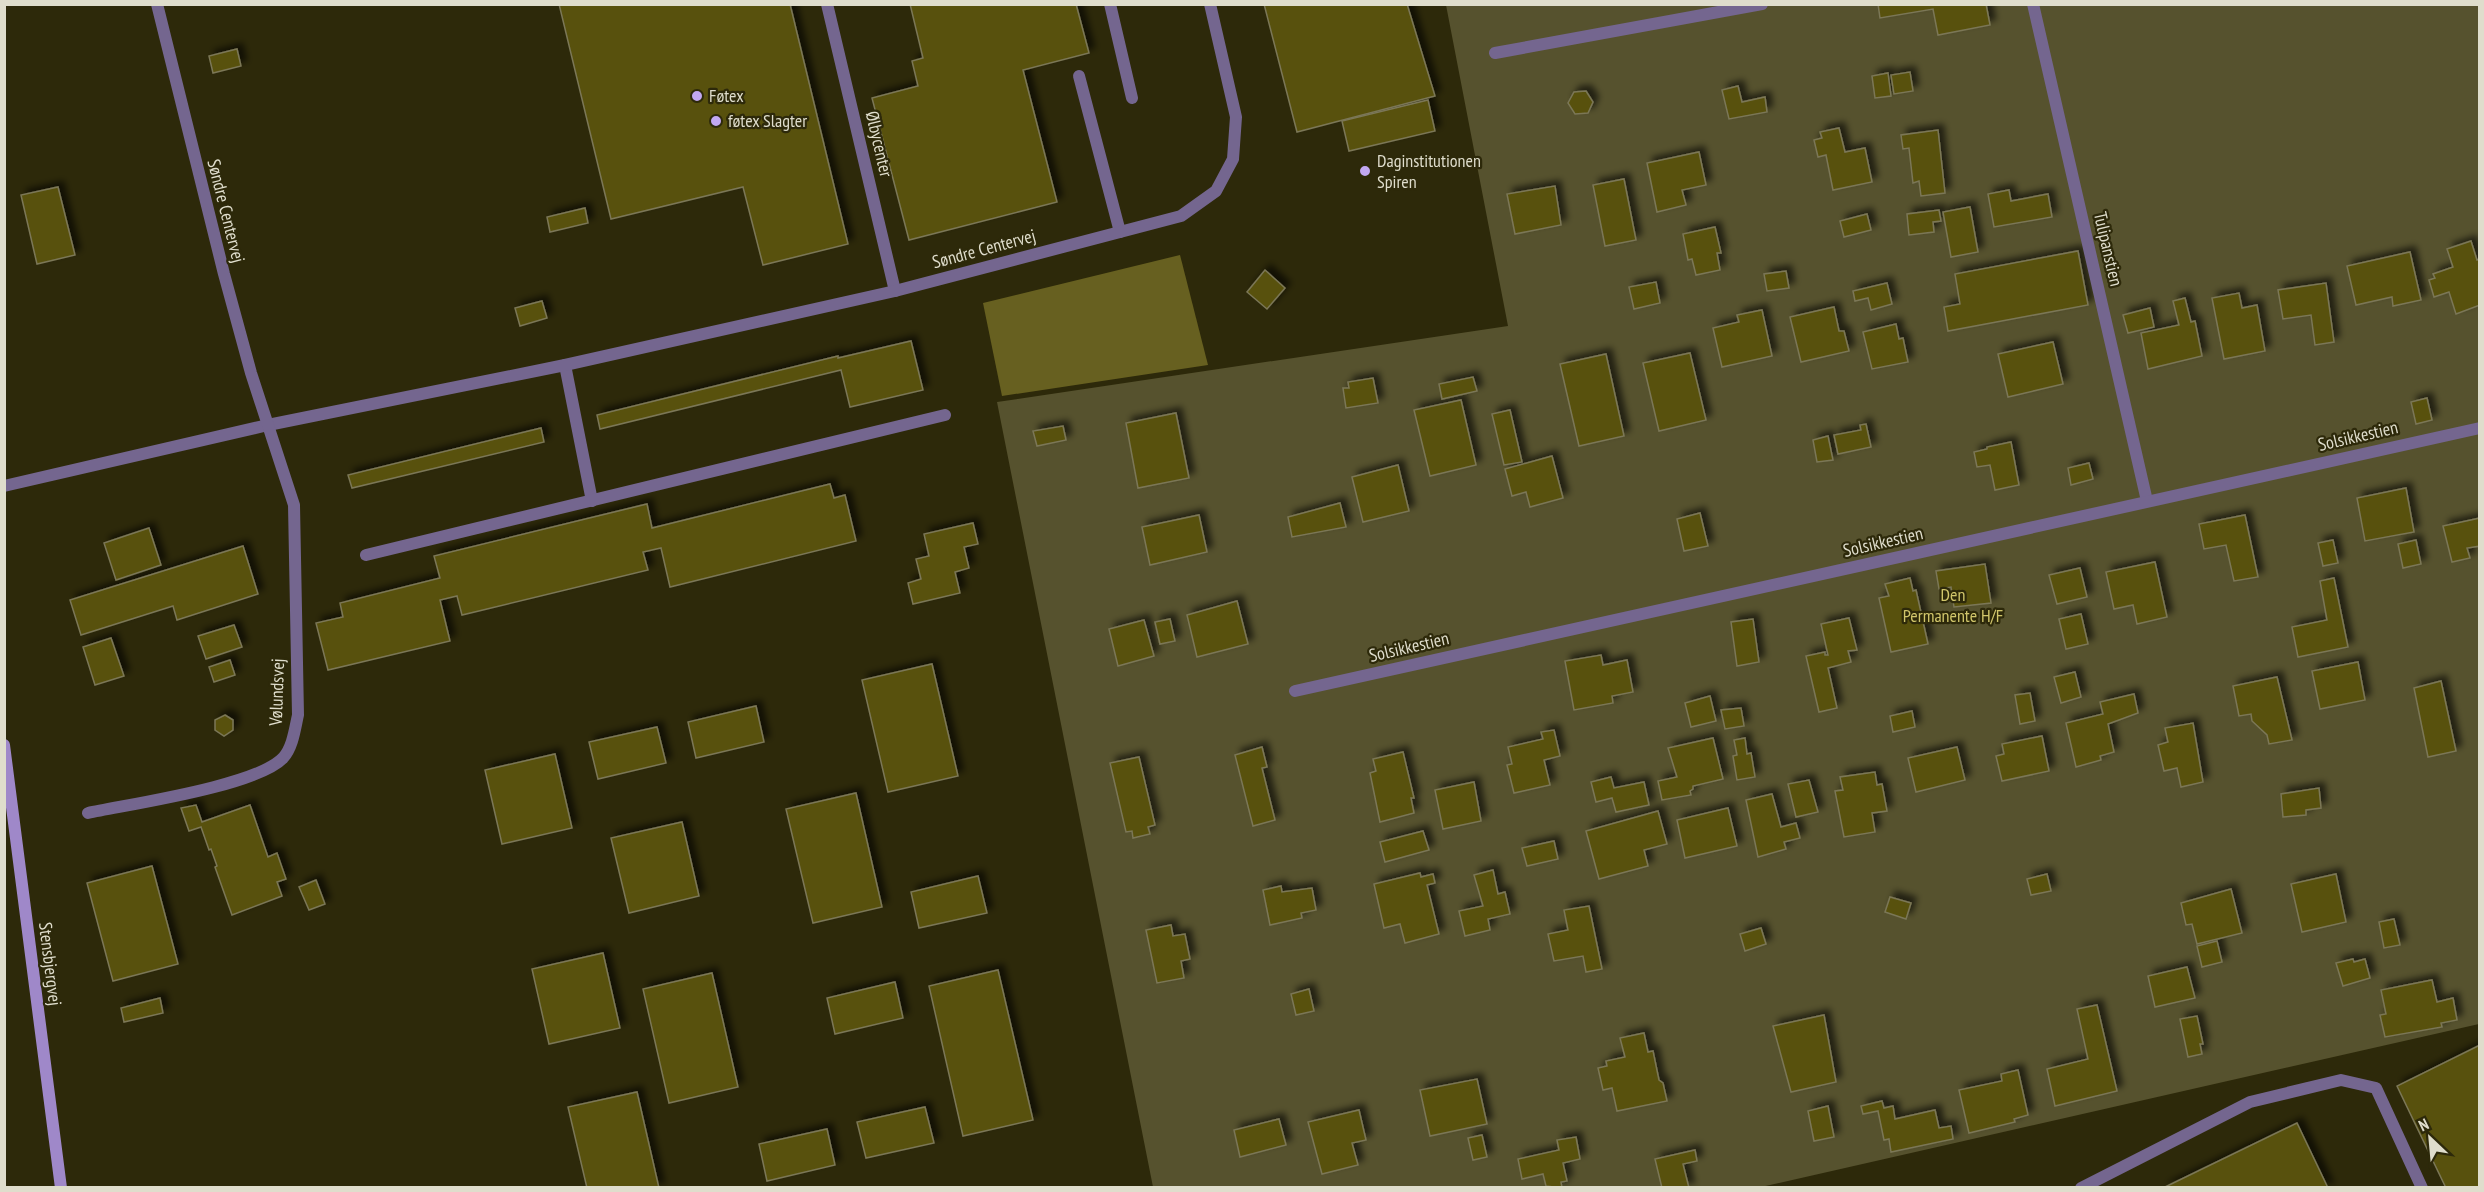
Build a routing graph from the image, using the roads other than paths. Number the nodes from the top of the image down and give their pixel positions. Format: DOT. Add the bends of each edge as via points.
graph roads {
  1 [pos="157,4"];
  2 [pos="828,4"];
  3 [pos="1110,4"];
  4 [pos="1210,4"];
  5 [pos="1762,4"];
  6 [pos="2033,4"];
  7 [pos="1495,53"];
  8 [pos="1079,76"];
  9 [pos="1131,98"];
  10 [pos="1120,232"];
  11 [pos="895,291"];
  12 [pos="565,365"];
  13 [pos="945,415"];
  14 [pos="268,425"];
  15 [pos="2480,428"];
  16 [pos="4,486"];
  17 [pos="592,501"];
  18 [pos="2147,501"];
  19 [pos="366,555"];
  20 [pos="1295,691"];
  21 [pos="4,745"];
  22 [pos="88,813"];
  23 [pos="61,1188"];
  24 [pos="2081,1188"];
  25 [pos="2422,1188"];
  1 -- 14 [label="street, Søndre Centervej" via="224,274"];
  2 -- 11 [label="street, Ølbycenter"];
  3 -- 9 [label="street"];
  4 -- 10 [label="street, Søndre Centervej" via="1236,117 1233,159 1216,190 1181,216"];
  5 -- 7 [label="street"];
  6 -- 18 [label="street, Tulipanstien"];
  8 -- 10 [label="street"];
  10 -- 11 [label="street, Søndre Centervej"];
  11 -- 12 [label="street, Søndre Centervej"];
  12 -- 14 [label="street, Søndre Centervej"];
  12 -- 17 [label="street"];
  13 -- 17 [label="street"];
  14 -- 16 [label="street, Søndre Centervej"];
  14 -- 22 [label="street, Vølundsvej" via="294,505 298,715 293,737 283,758 234,782"];
  15 -- 18 [label="street, Solsikkestien"];
  17 -- 19 [label="street"];
  18 -- 20 [label="street, Solsikkestien"];
  21 -- 23 [label="street, Stensbjergvej"];
  24 -- 25 [label="street" via="2250,1102 2341,1080 2376,1088"];
}
